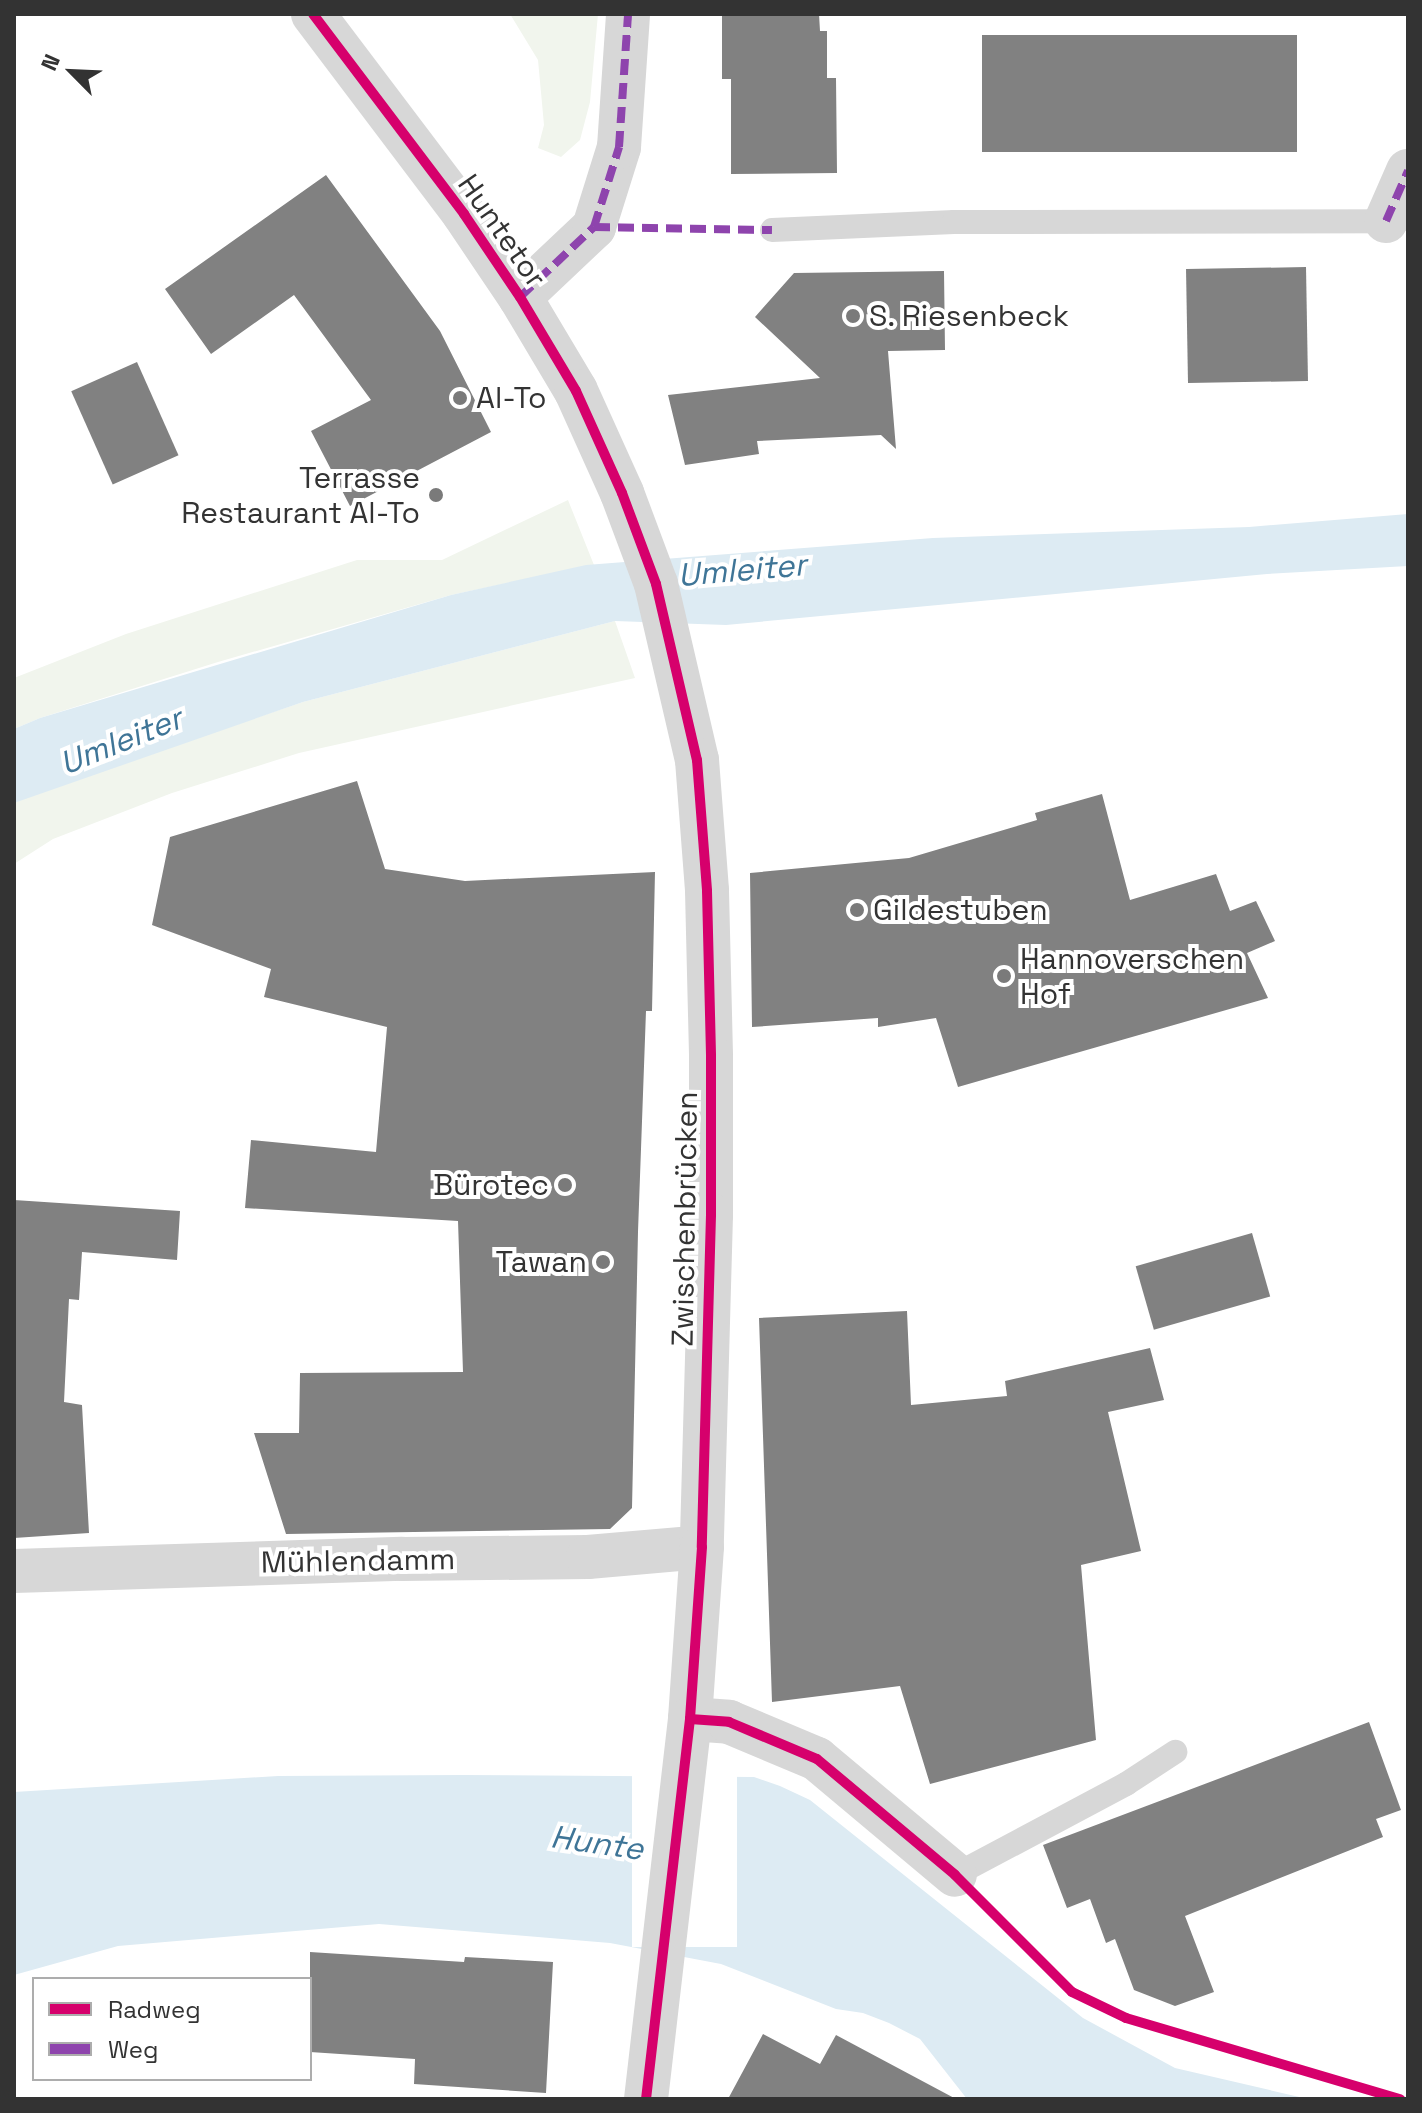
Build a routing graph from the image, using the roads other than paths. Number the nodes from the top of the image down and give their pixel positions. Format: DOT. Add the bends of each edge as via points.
graph roads {
  1 [pos="313,14"];
  2 [pos="628,14"];
  3 [pos="1408,171"];
  4 [pos="1397,221"];
  5 [pos="772,230"];
  6 [pos="520,297"];
  7 [pos="622,493"];
  8 [pos="702,1547"];
  9 [pos="14,1571"];
  10 [pos="690,1719"];
  11 [pos="1175,1752"];
  12 [pos="955,1875"];
  13 [pos="646,2099"];
  1 -- 6 [label="street, Huntetor"];
  2 -- 6 [label="street" via="619,147 594,227"];
  3 -- 4 [label="street"];
  4 -- 5 [label="lane" via="954,222"];
  6 -- 7 [label="street, Huntetor" via="576,391"];
  7 -- 8 [label="street, Zwischenbrücken" via="656,584 697,760 708,906 711,1215"];
  8 -- 9 [label="street, Mühlendamm" via="588,1557"];
  8 -- 10 [label="street, Zwischenbrücken"];
  10 -- 12 [label="street" via="729,1722 817,1759"];
  10 -- 13 [label="street, Zwischenbrücken"];
  11 -- 12 [label="lane" via="1126,1784"];
}
